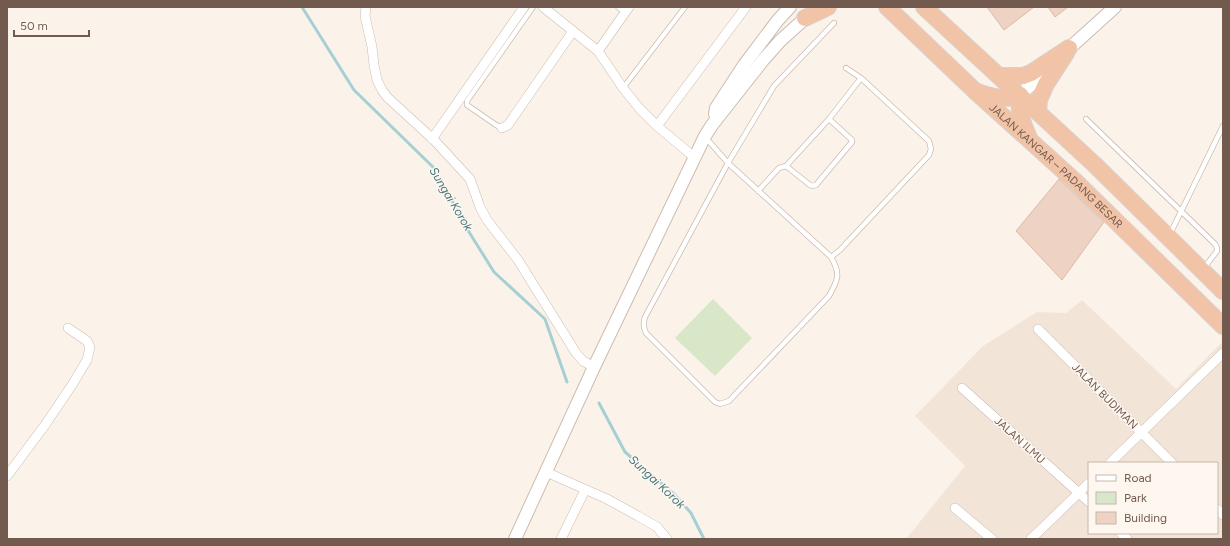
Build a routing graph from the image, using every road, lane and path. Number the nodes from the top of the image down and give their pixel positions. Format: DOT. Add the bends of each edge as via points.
graph roads {
  1 [pos="366,7"];
  2 [pos="524,7"];
  3 [pos="533,7"];
  4 [pos="543,7"];
  5 [pos="685,7"];
  6 [pos="746,7"];
  7 [pos="789,7"];
  8 [pos="818,7"];
  9 [pos="828,7"];
  10 [pos="924,7"];
  11 [pos="1115,7"];
  12 [pos="624,9"];
  13 [pos="887,9"];
  14 [pos="805,18"];
  15 [pos="834,23"];
  16 [pos="573,31"];
  17 [pos="1069,48"];
  18 [pos="598,51"];
  19 [pos="846,68"];
  20 [pos="1000,76"];
  21 [pos="860,78"];
  22 [pos="623,88"];
  23 [pos="975,91"];
  24 [pos="1020,95"];
  25 [pos="1038,112"];
  26 [pos="829,119"];
  27 [pos="1086,119"];
  28 [pos="712,125"];
  29 [pos="656,126"];
  30 [pos="1223,126"];
  31 [pos="502,128"];
  32 [pos="705,136"];
  33 [pos="432,139"];
  34 [pos="1030,140"];
  35 [pos="694,157"];
  36 [pos="728,163"];
  37 [pos="1095,165"];
  38 [pos="786,166"];
  39 [pos="1077,183"];
  40 [pos="758,191"];
  41 [pos="1182,212"];
  42 [pos="1168,238"];
  43 [pos="831,257"];
  44 [pos="1202,271"];
  45 [pos="1223,291"];
  46 [pos="1223,326"];
  47 [pos="68,328"];
  48 [pos="1038,329"];
  49 [pos="1222,356"];
  50 [pos="594,367"];
  51 [pos="962,388"];
  52 [pos="1141,433"];
  53 [pos="1111,462"];
  54 [pos="1171,462"];
  55 [pos="546,472"];
  56 [pos="7,476"];
  57 [pos="1088,484"];
  58 [pos="585,490"];
  59 [pos="1079,492"];
  60 [pos="1088,501"];
  61 [pos="955,508"];
  62 [pos="515,539"];
  63 [pos="561,539"];
  64 [pos="667,539"];
  65 [pos="992,539"];
  66 [pos="1031,539"];
  1 -- 33 [label="street" via="365,16 374,65 382,90"];
  2 -- 33 [label="street"];
  3 -- 31 [label="lane" via="467,101 467,105"];
  4 -- 16 [label="street"];
  5 -- 22 [label="lane"];
  6 -- 29 [label="street"];
  7 -- 28 [label="street" via="730,86 716,108"];
  8 -- 14 [label="street"];
  9 -- 14 [label="highway"];
  10 -- 20 [label="highway"];
  11 -- 17 [label="street"];
  12 -- 18 [label="street"];
  13 -- 23 [label="highway, JALAN KANGAR – PADANG BESAR"];
  14 -- 28 [label="street" via="764,59"];
  15 -- 36 [label="lane" via="774,86"];
  16 -- 18 [label="street"];
  16 -- 31 [label="street" via="508,125"];
  17 -- 20 [label="highway" via="1023,76"];
  17 -- 24 [label="street"];
  17 -- 25 [label="highway" via="1046,84 1039,100"];
  18 -- 22 [label="street"];
  19 -- 21 [label="lane"];
  20 -- 24 [label="highway"];
  21 -- 26 [label="lane"];
  21 -- 43 [label="lane" via="929,141 931,150"];
  22 -- 29 [label="street"];
  23 -- 24 [label="highway" via="1009,99"];
  23 -- 34 [label="highway, JALAN KANGAR – PADANG BESAR"];
  24 -- 25 [label="highway"];
  24 -- 34 [label="highway" via="1018,107"];
  25 -- 37 [label="highway"];
  26 -- 38 [label="lane"];
  26 -- 38 [label="lane" via="852,142 816,185 810,185"];
  27 -- 41 [label="lane"];
  28 -- 32 [label="street"];
  29 -- 35 [label="street"];
  30 -- 41 [label="lane"];
  32 -- 35 [label="street"];
  32 -- 36 [label="lane"];
  33 -- 50 [label="street" via="470,179 487,220 518,260 576,353 583,361"];
  34 -- 39 [label="highway, JALAN KANGAR – PADANG BESAR"];
  35 -- 50 [label="street" via="654,246"];
  36 -- 40 [label="lane"];
  36 -- 43 [label="lane" via="643,323 646,333 715,402 720,404 729,401 829,296 837,282 837,267"];
  37 -- 39 [label="highway"];
  37 -- 42 [label="highway"];
  38 -- 40 [label="lane" via="779,168"];
  39 -- 46 [label="highway, JALAN KANGAR – PADANG BESAR"];
  40 -- 43 [label="lane"];
  41 -- 42 [label="lane"];
  41 -- 44 [label="lane" via="1218,248"];
  42 -- 44 [label="highway"];
  44 -- 45 [label="highway"];
  47 -- 56 [label="street" via="87,341 90,347 87,360 45,425"];
  48 -- 52 [label="street, JALAN BUDIMAN"];
  49 -- 52 [label="street"];
  50 -- 55 [label="street"];
  51 -- 59 [label="street, JALAN ILMU"];
  52 -- 53 [label="street"];
  52 -- 54 [label="street, JALAN BUDIMAN"];
  55 -- 58 [label="street"];
  55 -- 62 [label="street"];
  57 -- 59 [label="street"];
  58 -- 63 [label="street"];
  58 -- 64 [label="street" via="657,527"];
  59 -- 60 [label="street, JALAN ILMU"];
  59 -- 66 [label="street"];
  61 -- 65 [label="street"];
}
